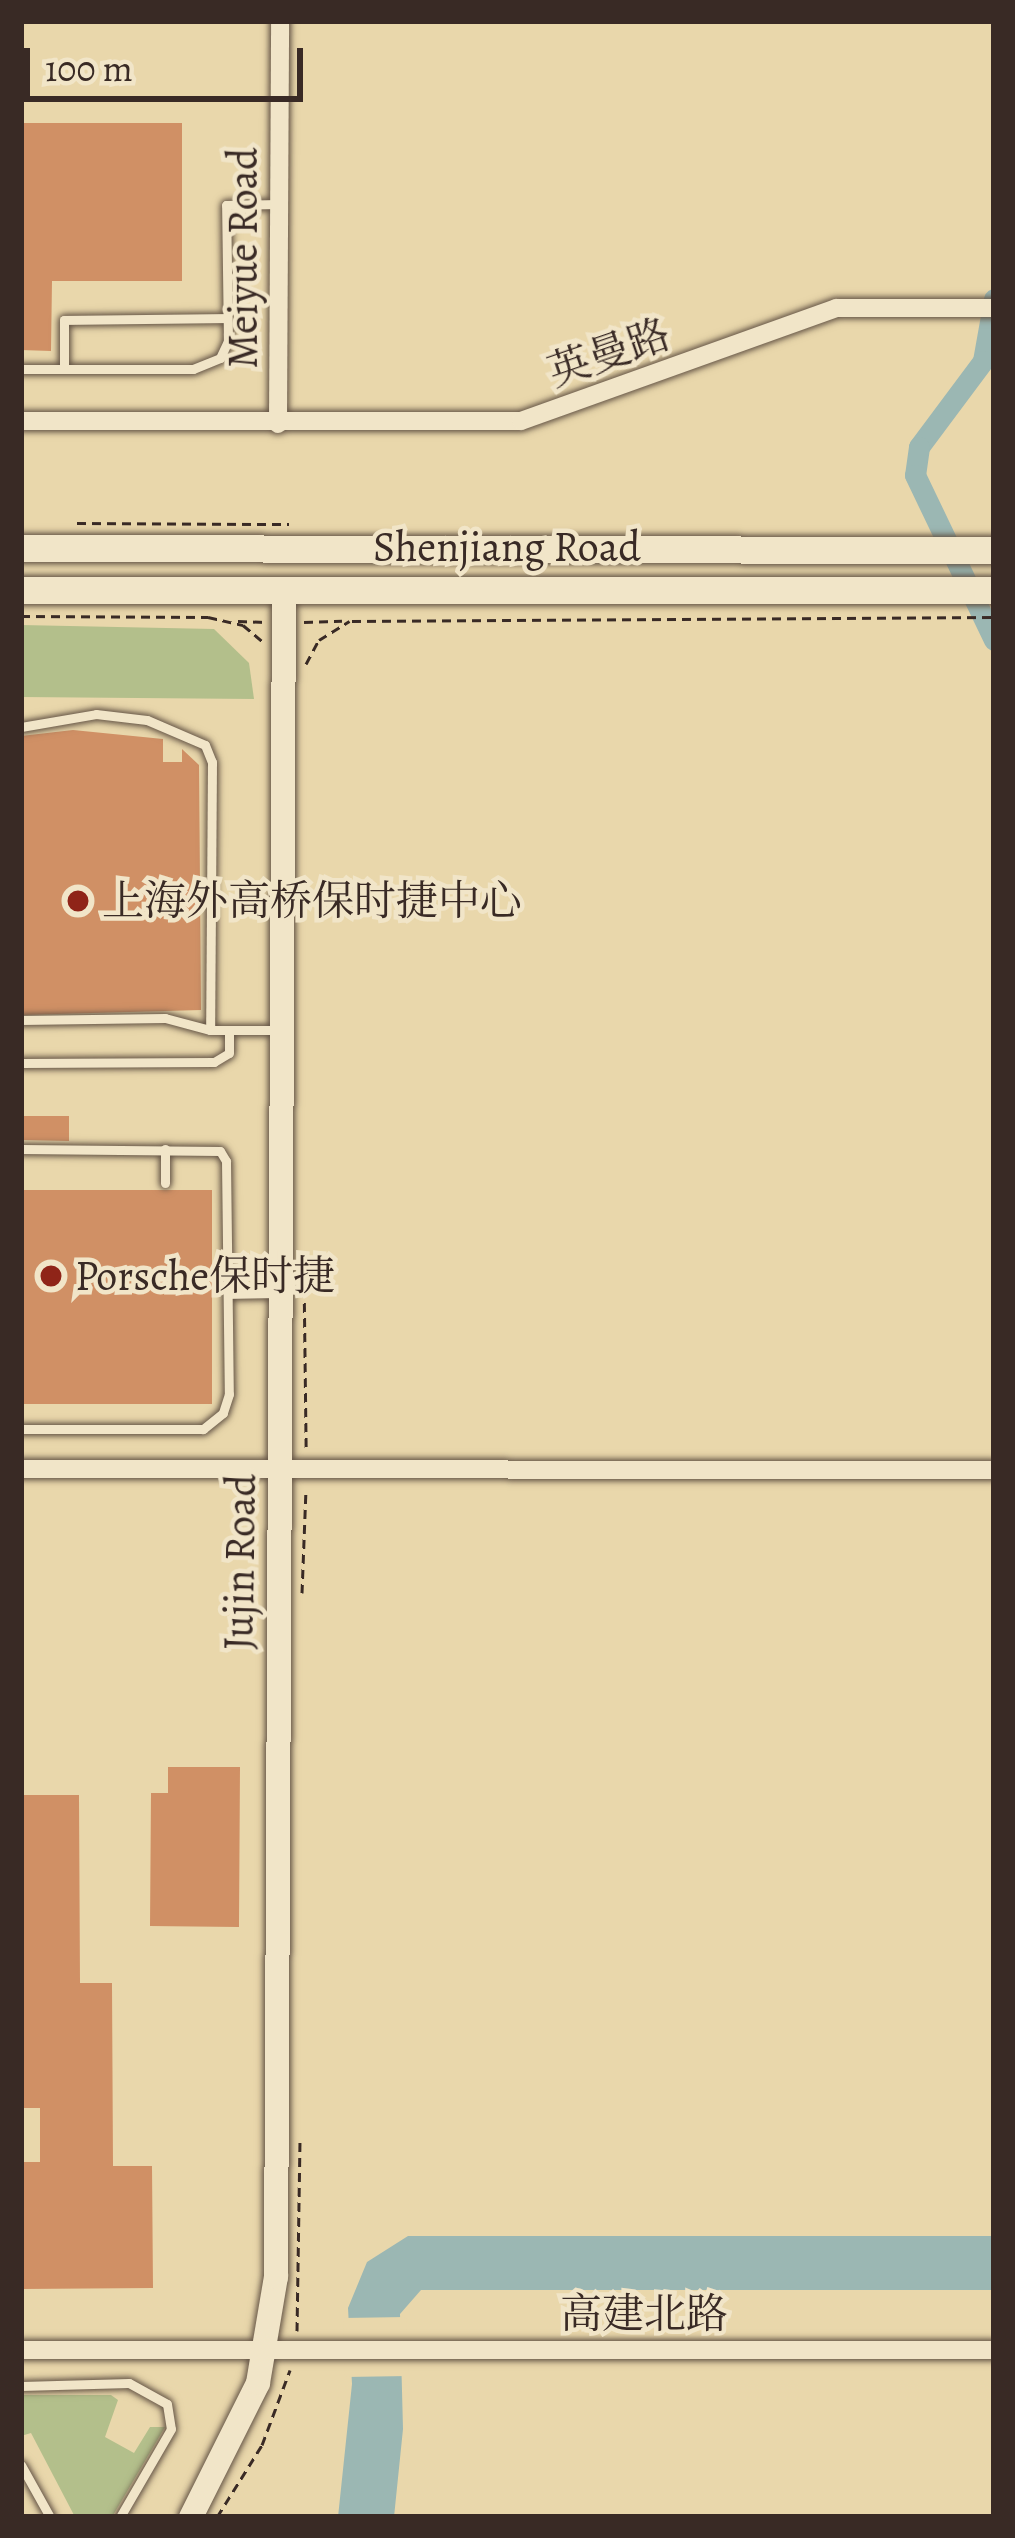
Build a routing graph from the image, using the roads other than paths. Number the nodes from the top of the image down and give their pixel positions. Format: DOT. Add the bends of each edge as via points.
graph roads {
  1 [pos="280,21"];
  2 [pos="279,204"];
  3 [pos="994,308"];
  4 [pos="227,318"];
  5 [pos="21,369"];
  6 [pos="64,369"];
  7 [pos="21,422"];
  8 [pos="278,424"];
  9 [pos="21,548"];
  10 [pos="994,550"];
  11 [pos="284,589"];
  12 [pos="21,590"];
  13 [pos="994,590"];
  14 [pos="21,727"];
  15 [pos="21,1020"];
  16 [pos="210,1030"];
  17 [pos="229,1030"];
  18 [pos="284,1030"];
  19 [pos="21,1063"];
  20 [pos="21,1149"];
  21 [pos="165,1149"];
  22 [pos="165,1183"];
  23 [pos="273,1293"];
  24 [pos="228,1294"];
  25 [pos="21,1429"];
  26 [pos="21,1469"];
  27 [pos="279,1470"];
  28 [pos="994,1470"];
  29 [pos="21,2350"];
  30 [pos="994,2350"];
  31 [pos="267,2351"];
  32 [pos="21,2386"];
  33 [pos="21,2465"];
  34 [pos="25,2482"];
  35 [pos="50,2517"];
  36 [pos="120,2517"];
  37 [pos="191,2517"];
  1 -- 2 [label="street, Meiyue Road"];
  2 -- 4 [label="lane" via="226,205"];
  2 -- 8 [label="street, Meiyue Road"];
  3 -- 8 [label="street, 英曼路" via="836,308 521,421"];
  4 -- 6 [label="lane" via="220,358 204,366"];
  4 -- 6 [label="lane" via="64,320"];
  5 -- 6 [label="lane"];
  7 -- 8 [label="street, 英曼路"];
  9 -- 10 [label="main road, Shenjiang Road"];
  11 -- 12 [label="main road, Shenjiang Road"];
  11 -- 13 [label="main road, Shenjiang Road"];
  11 -- 18 [label="street, Jujin Road"];
  14 -- 16 [label="lane" via="96,714 147,720 205,745 212,762"];
  15 -- 16 [label="lane" via="165,1018"];
  16 -- 17 [label="lane"];
  17 -- 18 [label="lane"];
  17 -- 19 [label="lane" via="229,1053 214,1063"];
  18 -- 27 [label="street, Jujin Road"];
  20 -- 21 [label="lane"];
  21 -- 22 [label="lane"];
  21 -- 24 [label="lane" via="214,1149 226,1161"];
  23 -- 24 [label="lane"];
  24 -- 25 [label="lane" via="229,1394 215,1421 202,1429"];
  26 -- 27 [label="street"];
  27 -- 28 [label="street"];
  27 -- 31 [label="street, Jujin Road" via="280,2132"];
  29 -- 31 [label="street, 高建北路"];
  30 -- 31 [label="street, 高建北路"];
  31 -- 37 [label="street, Jujin Road" via="229,2454"];
  32 -- 36 [label="lane" via="129,2383 167,2404 171,2429"];
  33 -- 34 [label="lane"];
  34 -- 35 [label="lane"];
}
